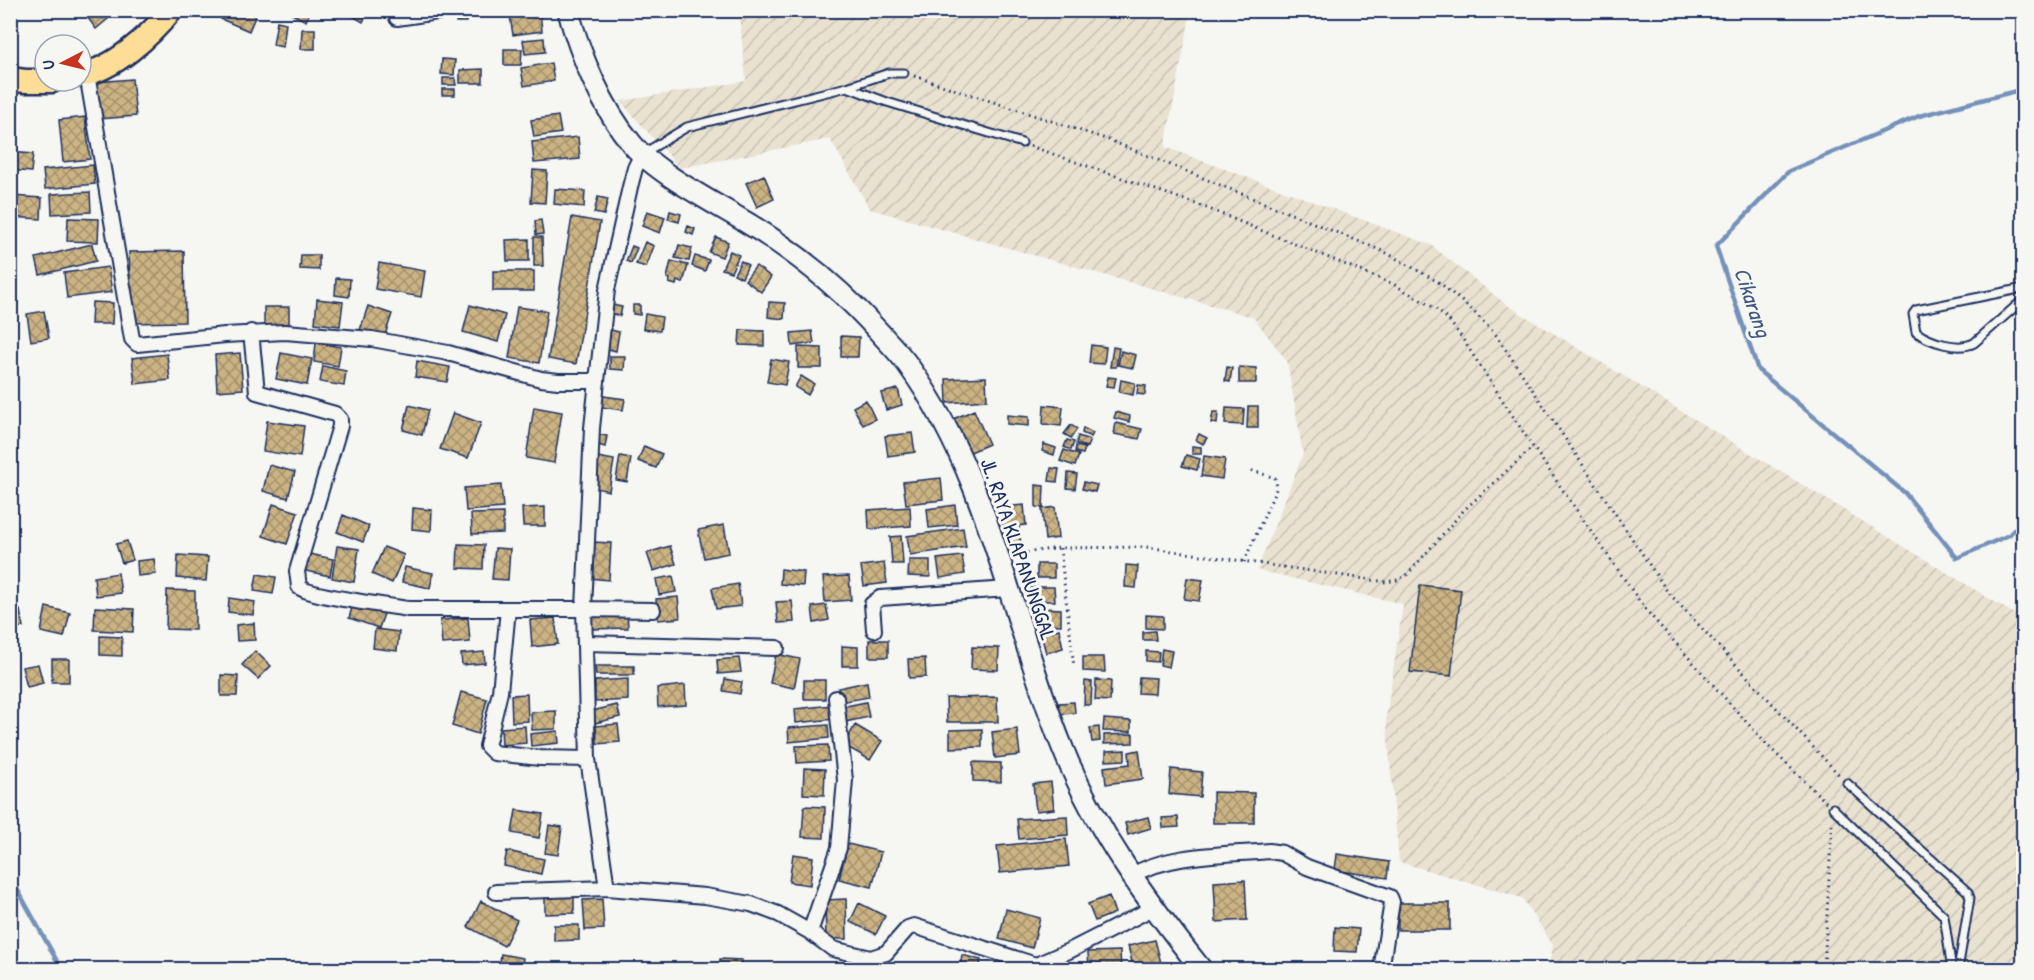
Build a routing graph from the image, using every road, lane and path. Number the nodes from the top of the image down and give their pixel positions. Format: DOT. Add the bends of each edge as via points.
graph roads {
  1 [pos="171,10"];
  2 [pos="451,10"];
  3 [pos="568,10"];
  4 [pos="397,18"];
  5 [pos="93,72"];
  6 [pos="904,73"];
  7 [pos="10,79"];
  8 [pos="33,81"];
  9 [pos="847,87"];
  10 [pos="87,93"];
  11 [pos="1022,143"];
  12 [pos="642,154"];
  13 [pos="2024,288"];
  14 [pos="2024,299"];
  15 [pos="251,332"];
  16 [pos="597,381"];
  17 [pos="1533,447"];
  18 [pos="1250,470"];
  19 [pos="1060,548"];
  20 [pos="999,556"];
  21 [pos="1244,562"];
  22 [pos="1008,589"];
  23 [pos="508,609"];
  24 [pos="584,609"];
  25 [pos="654,610"];
  26 [pos="874,630"];
  27 [pos="585,644"];
  28 [pos="777,648"];
  29 [pos="1074,667"];
  30 [pos="836,698"];
  31 [pos="588,759"];
  32 [pos="1846,783"];
  33 [pos="1833,808"];
  34 [pos="1131,876"];
  35 [pos="607,888"];
  36 [pos="496,892"];
  37 [pos="1153,908"];
  38 [pos="810,932"];
  39 [pos="1035,967"];
  40 [pos="1202,969"];
  41 [pos="1381,969"];
  42 [pos="1824,969"];
  43 [pos="1952,969"];
  44 [pos="1958,969"];
  1 -- 5 [label="main road" via="110,65"];
  2 -- 4 [label="street"];
  3 -- 12 [label="street, JL. RAYA KLAPANUNGGAL" via="602,99 617,125"];
  6 -- 9 [label="lane" via="889,73"];
  6 -- 32 [label="path" via="1109,140 1386,252 1440,283 1496,335 1667,591"];
  7 -- 8 [label="main road"];
  9 -- 11 [label="lane"];
  9 -- 12 [label="lane" via="687,127"];
  10 -- 15 [label="street" via="132,340 137,344"];
  11 -- 17 [label="path" via="1199,206 1393,284 1433,307 1460,335"];
  12 -- 16 [label="street" via="630,187 607,290"];
  12 -- 20 [label="street, JL. RAYA KLAPANUNGGAL" via="807,262 855,304 907,364 944,422 969,473"];
  13 -- 14 [label="lane" via="1917,310 1916,332 1966,347"];
  15 -- 16 [label="street" via="372,339 448,353 541,379"];
  15 -- 23 [label="street" via="257,393 335,414 340,419 297,572 299,587 311,593 408,609"];
  16 -- 24 [label="street"];
  17 -- 21 [label="path" via="1464,510 1398,580 1386,582"];
  17 -- 33 [label="path" via="1645,609 1768,746"];
  18 -- 21 [label="path" via="1275,478 1277,487"];
  19 -- 20 [label="path"];
  19 -- 21 [label="path" via="1146,547"];
  19 -- 29 [label="path"];
  20 -- 22 [label="street, JL. RAYA KLAPANUNGGAL"];
  22 -- 26 [label="street" via="880,598 872,603"];
  22 -- 34 [label="street, JL. RAYA KLAPANUNGGAL" via="1075,778"];
  23 -- 24 [label="street"];
  23 -- 31 [label="street" via="500,692 487,746 494,753"];
  24 -- 25 [label="street"];
  24 -- 27 [label="street"];
  27 -- 28 [label="street"];
  27 -- 31 [label="street"];
  30 -- 38 [label="street" via="844,780 840,848"];
  31 -- 35 [label="street"];
  32 -- 44 [label="lane" via="1968,892"];
  33 -- 42 [label="path"];
  33 -- 43 [label="lane" via="1944,916"];
  34 -- 37 [label="street, JL. RAYA KLAPANUNGGAL"];
  34 -- 41 [label="street" via="1176,860 1282,853 1307,867 1390,897"];
  35 -- 36 [label="street"];
  35 -- 38 [label="street" via="751,904"];
  37 -- 39 [label="street"];
  37 -- 40 [label="street, JL. RAYA KLAPANUNGGAL"];
  38 -- 39 [label="street" via="833,949 871,958 886,953 908,928 920,927"];
}
